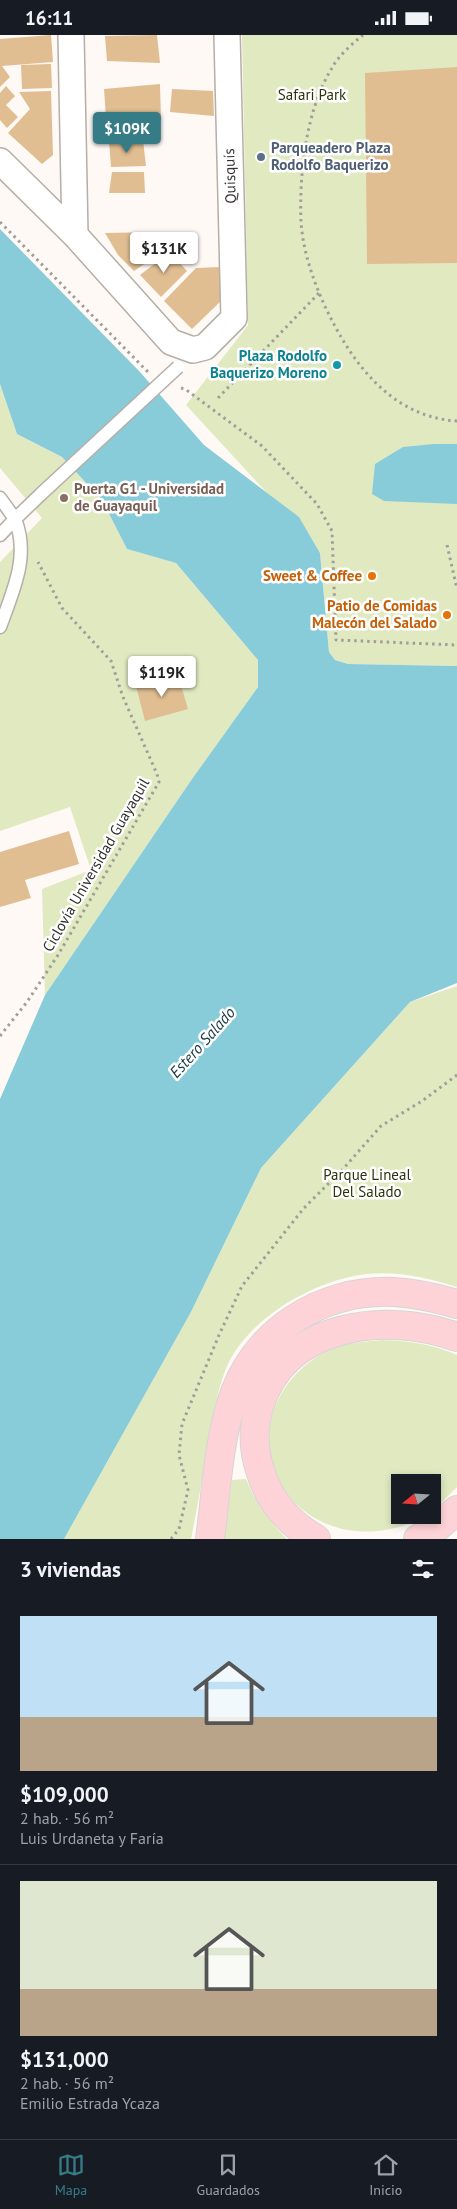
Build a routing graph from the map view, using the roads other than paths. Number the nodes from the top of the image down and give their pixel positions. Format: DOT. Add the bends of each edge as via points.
graph roads {
  1 [pos="71,35"];
  2 [pos="227,35"];
  3 [pos="0,161"];
  4 [pos="75,235"];
  5 [pos="185,359"];
  6 [pos="0,498"];
  7 [pos="15,519"];
  8 [pos="0,535"];
  9 [pos="0,627"];
  10 [pos="457,1304"];
  11 [pos="457,1337"];
  12 [pos="457,1510"];
  13 [pos="457,1523"];
  14 [pos="210,1539"];
  15 [pos="316,1539"];
  16 [pos="418,1539"];
  17 [pos="445,1539"];
  1 -- 4 [label="street"];
  2 -- 5 [label="street, Quisquís" via="234,318 205,347"];
  3 -- 4 [label="street"];
  4 -- 5 [label="street"];
  5 -- 7 [label="lane, bridge"];
  6 -- 7 [label="lane"];
  7 -- 8 [label="lane"];
  7 -- 9 [label="lane" via="22,539 22,553 18,578"];
  10 -- 14 [label="main road" via="416,1294 371,1292 330,1301 290,1321 272,1335 253,1357 229,1412"];
  11 -- 15 [label="main road" via="420,1327 369,1325 331,1334 295,1354 278,1370 263,1395 256,1417 254,1440 257,1462 274,1502 288,1519"];
  12 -- 16 [label="main road"];
  13 -- 17 [label="main road"];
}
